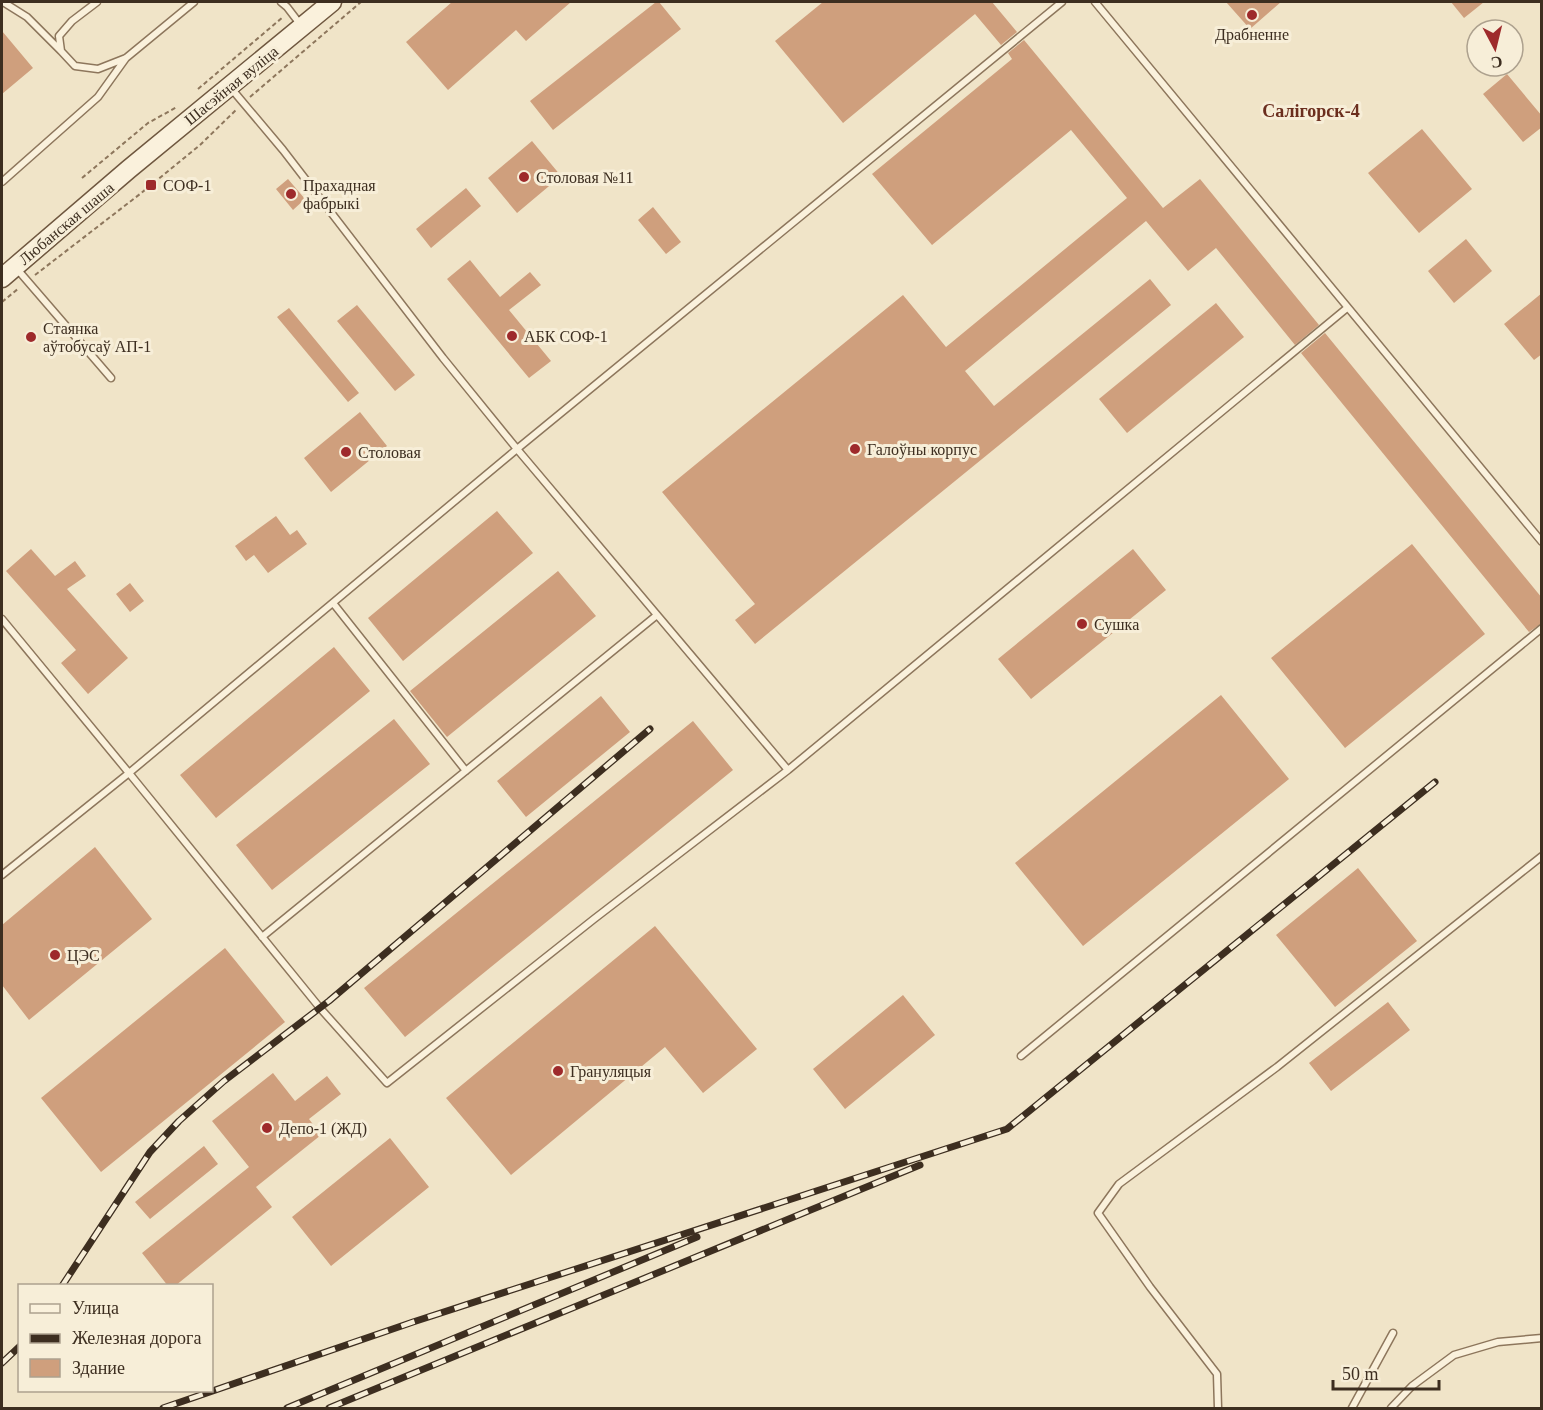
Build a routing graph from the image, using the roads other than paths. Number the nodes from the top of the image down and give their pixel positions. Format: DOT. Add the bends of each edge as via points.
graph roads {
  1 [pos="3,2"];
  2 [pos="97,2"];
  3 [pos="194,2"];
  4 [pos="281,2"];
  5 [pos="332,2"];
  6 [pos="1062,2"];
  7 [pos="1095,2"];
  8 [pos="302,27"];
  9 [pos="61,51"];
  10 [pos="126,58"];
  11 [pos="230,87"];
  12 [pos="129,169"];
  13 [pos="2,182"];
  14 [pos="8,272"];
  15 [pos="1347,308"];
  16 [pos="111,378"];
  17 [pos="517,449"];
  18 [pos="1542,542"];
  19 [pos="333,603"];
  20 [pos="657,615"];
  21 [pos="2,619"];
  22 [pos="1542,628"];
  23 [pos="788,770"];
  24 [pos="466,771"];
  25 [pos="129,772"];
  26 [pos="1542,856"];
  27 [pos="2,875"];
  28 [pos="262,937"];
  29 [pos="1021,1056"];
  30 [pos="1393,1333"];
  31 [pos="1542,1338"];
  32 [pos="1218,1408"];
  33 [pos="1352,1408"];
  34 [pos="1391,1408"];
  1 -- 9 [label="lane" via="27,17"];
  2 -- 9 [label="lane" via="59,36"];
  3 -- 10 [label="lane"];
  4 -- 8 [label="lane"];
  5 -- 8 [label="main road, Шасэйная вуліца"];
  6 -- 17 [label="lane"];
  7 -- 15 [label="lane"];
  8 -- 11 [label="main road, Шасэйная вуліца"];
  9 -- 10 [label="lane" via="75,66 98,69"];
  10 -- 13 [label="lane" via="98,97"];
  11 -- 12 [label="main road, Шасэйная вуліца"];
  11 -- 17 [label="lane"];
  12 -- 14 [label="main road, Любанская шаша"];
  14 -- 16 [label="lane" via="27,281"];
  15 -- 18 [label="lane"];
  15 -- 23 [label="lane"];
  17 -- 19 [label="lane"];
  17 -- 20 [label="lane"];
  19 -- 24 [label="lane"];
  19 -- 25 [label="lane"];
  20 -- 23 [label="lane"];
  20 -- 24 [label="lane"];
  21 -- 25 [label="lane"];
  22 -- 29 [label="lane"];
  23 -- 28 [label="lane" via="387,1083"];
  24 -- 28 [label="lane"];
  25 -- 27 [label="lane"];
  25 -- 28 [label="lane"];
  26 -- 32 [label="lane" via="1277,1067 1119,1184 1098,1213 1217,1374"];
  30 -- 33 [label="lane"];
  31 -- 34 [label="lane" via="1498,1342 1454,1355 1412,1386"];
}
